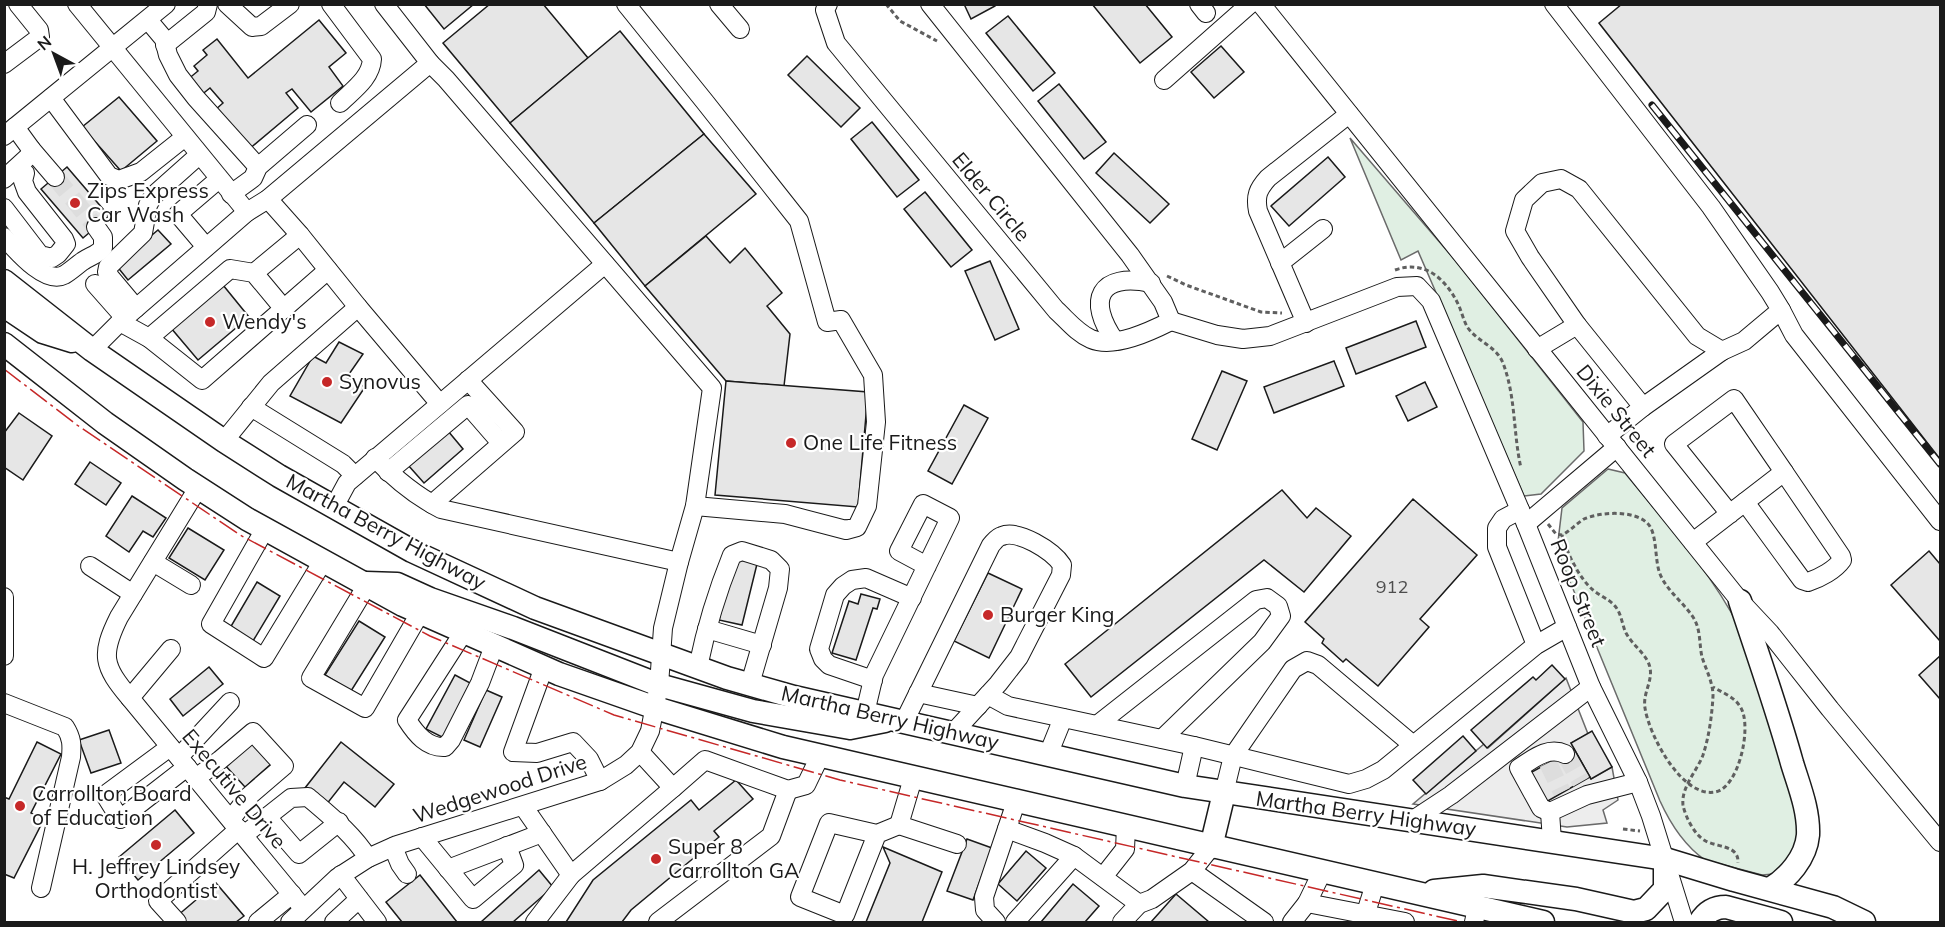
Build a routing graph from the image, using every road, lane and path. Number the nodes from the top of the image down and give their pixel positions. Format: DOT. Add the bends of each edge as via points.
graph roads {
  1 [pos="18,4"];
  2 [pos="77,4"];
  3 [pos="166,4"];
  4 [pos="208,4"];
  5 [pos="290,4"];
  6 [pos="331,4"];
  7 [pos="384,4"];
  8 [pos="626,4"];
  9 [pos="719,4"];
  10 [pos="828,4"];
  11 [pos="930,4"];
  12 [pos="1250,4"];
  13 [pos="1261,4"];
  14 [pos="1554,4"];
  15 [pos="232,6"];
  16 [pos="148,20"];
  17 [pos="740,29"];
  18 [pos="165,45"];
  19 [pos="112,48"];
  20 [pos="430,63"];
  21 [pos="4,64"];
  22 [pos="1164,80"];
  23 [pos="51,98"];
  24 [pos="340,103"];
  25 [pos="1349,114"];
  26 [pos="307,125"];
  27 [pos="7,133"];
  28 [pos="185,137"];
  29 [pos="36,155"];
  30 [pos="199,155"];
  31 [pos="258,167"];
  32 [pos="26,173"];
  33 [pos="55,177"];
  34 [pos="4,179"];
  35 [pos="219,179"];
  36 [pos="4,189"];
  37 [pos="231,194"];
  38 [pos="268,198"];
  39 [pos="4,208"];
  40 [pos="247,212"];
  41 [pos="96,227"];
  42 [pos="1323,229"];
  43 [pos="300,235"];
  44 [pos="4,237"];
  45 [pos="207,247"];
  46 [pos="1280,263"];
  47 [pos="605,264"];
  48 [pos="328,270"];
  49 [pos="254,273"];
  50 [pos="4,281"];
  51 [pos="1151,283"];
  52 [pos="95,284"];
  53 [pos="4,306"];
  54 [pos="358,307"];
  55 [pos="284,309"];
  56 [pos="1780,310"];
  57 [pos="127,316"];
  58 [pos="1171,321"];
  59 [pos="1306,323"];
  60 [pos="1577,325"];
  61 [pos="149,338"];
  62 [pos="1115,341"];
  63 [pos="4,344"];
  64 [pos="90,348"];
  65 [pos="1537,349"];
  66 [pos="1722,351"];
  67 [pos="462,385"];
  68 [pos="440,404"];
  69 [pos="468,405"];
  70 [pos="251,407"];
  71 [pos="1643,407"];
  72 [pos="224,441"];
  73 [pos="1612,442"];
  74 [pos="501,443"];
  75 [pos="375,458"];
  76 [pos="388,472"];
  77 [pos="1784,472"];
  78 [pos="355,476"];
  79 [pos="198,488"];
  80 [pos="1745,502"];
  81 [pos="432,504"];
  82 [pos="695,506"];
  83 [pos="334,507"];
  84 [pos="1730,514"];
  85 [pos="1523,517"];
  86 [pos="1941,521"];
  87 [pos="265,529"];
  88 [pos="1562,535"];
  89 [pos="1693,542"];
  90 [pos="323,561"];
  91 [pos="153,562"];
  92 [pos="679,562"];
  93 [pos="90,566"];
  94 [pos="927,566"];
  95 [pos="364,584"];
  96 [pos="191,585"];
  97 [pos="134,594"];
  98 [pos="4,597"];
  99 [pos="912,598"];
  100 [pos="1740,601"];
  101 [pos="420,613"];
  102 [pos="1567,627"];
  103 [pos="707,628"];
  104 [pos="464,633"];
  105 [pos="762,645"];
  106 [pos="1536,645"];
  107 [pos="494,646"];
  108 [pos="171,649"];
  109 [pos="662,655"];
  110 [pos="4,656"];
  111 [pos="544,667"];
  112 [pos="698,667"];
  113 [pos="873,680"];
  114 [pos="659,684"];
  115 [pos="750,684"];
  116 [pos="1591,687"];
  117 [pos="1713,687"];
  118 [pos="918,693"];
  119 [pos="130,698"];
  120 [pos="983,700"];
  121 [pos="230,702"];
  122 [pos="4,703"];
  123 [pos="656,708"];
  124 [pos="865,713"];
  125 [pos="1063,718"];
  126 [pos="898,720"];
  127 [pos="1097,725"];
  128 [pos="953,733"];
  129 [pos="1529,735"];
  130 [pos="1161,739"];
  131 [pos="1194,746"];
  132 [pos="1413,746"];
  133 [pos="640,752"];
  134 [pos="1504,754"];
  135 [pos="1564,754"];
  136 [pos="1048,755"];
  137 [pos="820,756"];
  138 [pos="1233,756"];
  139 [pos="1545,759"];
  140 [pos="183,762"];
  141 [pos="1519,768"];
  142 [pos="913,778"];
  143 [pos="600,781"];
  144 [pos="1638,782"];
  145 [pos="1185,786"];
  146 [pos="673,788"];
  147 [pos="788,790"];
  148 [pos="1224,793"];
  149 [pos="1016,802"];
  150 [pos="523,806"];
  151 [pos="1550,812"];
  152 [pos="267,818"];
  153 [pos="1413,820"];
  154 [pos="339,822"];
  155 [pos="899,825"];
  156 [pos="1126,827"];
  157 [pos="238,828"];
  158 [pos="1006,829"];
  159 [pos="542,833"];
  160 [pos="877,834"];
  161 [pos="423,837"];
  162 [pos="1552,841"];
  163 [pos="1941,842"];
  164 [pos="957,844"];
  165 [pos="507,846"];
  166 [pos="393,847"];
  167 [pos="1211,847"];
  168 [pos="1074,856"];
  169 [pos="368,858"];
  170 [pos="1665,859"];
  171 [pos="448,869"];
  172 [pos="1192,871"];
  173 [pos="1322,872"];
  174 [pos="408,874"];
  175 [pos="341,875"];
  176 [pos="572,875"];
  177 [pos="1103,877"];
  178 [pos="1375,884"];
  179 [pos="41,888"];
  180 [pos="1770,889"];
  181 [pos="1415,893"];
  182 [pos="359,899"];
  183 [pos="298,901"];
  184 [pos="1308,903"];
  185 [pos="1139,904"];
  186 [pos="1475,915"];
  187 [pos="1364,918"];
  188 [pos="1520,920"];
  189 [pos="177,922"];
  190 [pos="258,922"];
  191 [pos="290,922"];
  192 [pos="334,922"];
  193 [pos="377,922"];
  194 [pos="535,922"];
  195 [pos="658,922"];
  196 [pos="996,922"];
  197 [pos="1015,922"];
  198 [pos="1122,922"];
  199 [pos="1264,922"];
  200 [pos="1292,922"];
  201 [pos="1405,922"];
  202 [pos="1543,922"];
  203 [pos="1684,922"];
  204 [pos="1700,922"];
  205 [pos="1781,922"];
  206 [pos="1864,922"];
  1 -- 21 [label="street" via="39,30 40,37"];
  2 -- 19 [label="street"];
  3 -- 16 [label="street"];
  4 -- 18 [label="street" via="206,12"];
  5 -- 15 [label="street" via="261,26 252,27"];
  6 -- 24 [label="street" via="372,59 363,80"];
  7 -- 20 [label="street, Wedgewood Drive"];
  8 -- 82 [label="street" via="799,221 827,322 841,320 873,375 876,422 867,506 857,527 846,530 786,514"];
  9 -- 17 [label="street"];
  10 -- 62 [label="street, Elder Circle" via="825,10 836,43 1056,310 1093,340"];
  11 -- 51 [label="street"];
  12 -- 22 [label="street"];
  13 -- 25 [label="street, Dixie Street"];
  14 -- 56 [label="street" via="1711,207"];
  16 -- 18 [label="street"];
  16 -- 19 [label="street"];
  18 -- 31 [label="street" via="178,75"];
  19 -- 23 [label="street"];
  19 -- 28 [label="street"];
  20 -- 38 [label="street"];
  20 -- 47 [label="street, Wedgewood Drive"];
  23 -- 27 [label="street"];
  23 -- 28 [label="street" via="109,176 119,180 141,172"];
  25 -- 46 [label="street" via="1258,189 1258,211"];
  25 -- 65 [label="street, Dixie Street"];
  26 -- 31 [label="street"];
  27 -- 29 [label="street"];
  28 -- 30 [label="street"];
  29 -- 32 [label="street"];
  29 -- 33 [label="street"];
  29 -- 34 [label="street" via="29,156"];
  30 -- 35 [label="street"];
  30 -- 57 [label="street" via="153,196 143,233 108,267"];
  31 -- 37 [label="street" via="253,178"];
  32 -- 36 [label="street"];
  32 -- 39 [label="street" via="23,181 27,192 66,244 52,258 40,255"];
  35 -- 37 [label="street"];
  35 -- 45 [label="street" via="178,214"];
  37 -- 40 [label="street"];
  38 -- 40 [label="street"];
  38 -- 43 [label="street"];
  40 -- 45 [label="street"];
  41 -- 44 [label="street" via="103,237 103,248 63,276 54,277 40,271"];
  42 -- 46 [label="street"];
  43 -- 48 [label="street"];
  43 -- 49 [label="street"];
  45 -- 57 [label="street"];
  46 -- 59 [label="street"];
  47 -- 67 [label="street"];
  47 -- 82 [label="street, Wedgewood Drive" via="711,388"];
  48 -- 54 [label="street"];
  48 -- 55 [label="street"];
  49 -- 55 [label="street"];
  49 -- 61 [label="street" via="230,269"];
  50 -- 64 [label="main road, Martha Berry Highway"];
  51 -- 58 [label="street"];
  51 -- 62 [label="street" via="1125,279 1105,289 1100,298 1100,317"];
  52 -- 57 [label="street"];
  53 -- 64 [label="main road" via="43,332"];
  54 -- 68 [label="street"];
  54 -- 70 [label="street" via="272,383"];
  55 -- 61 [label="street" via="202,380"];
  56 -- 66 [label="street" via="1743,341"];
  56 -- 86 [label="street" via="1794,334"];
  57 -- 61 [label="street"];
  57 -- 64 [label="street"];
  58 -- 59 [label="street" via="1243,339 1270,336"];
  58 -- 62 [label="street, Elder Circle" via="1141,335"];
  59 -- 85 [label="street, Roop Street" via="1397,287 1417,286 1431,301"];
  60 -- 65 [label="street"];
  60 -- 66 [label="street" via="1515,231 1524,200 1542,183 1561,180 1579,189 1697,336"];
  60 -- 71 [label="street"];
  63 -- 79 [label="main road" via="105,423"];
  64 -- 72 [label="main road, Martha Berry Highway"];
  65 -- 73 [label="street, Dixie Street"];
  66 -- 71 [label="street"];
  67 -- 68 [label="street"];
  67 -- 69 [label="street"];
  67 -- 74 [label="street" via="515,432"];
  68 -- 75 [label="street"];
  69 -- 74 [label="street"];
  69 -- 76 [label="street"];
  70 -- 72 [label="street"];
  70 -- 78 [label="street" via="343,464"];
  71 -- 73 [label="street"];
  72 -- 83 [label="main road, Martha Berry Highway"];
  73 -- 85 [label="street"];
  73 -- 89 [label="street, Dixie Street"];
  74 -- 81 [label="street"];
  75 -- 76 [label="street"];
  75 -- 78 [label="street"];
  76 -- 81 [label="street"];
  77 -- 80 [label="street"];
  77 -- 80 [label="street" via="1841,556 1839,564 1818,579 1802,580"];
  77 -- 84 [label="street" via="1734,399 1674,444"];
  78 -- 83 [label="street"];
  79 -- 87 [label="main road"];
  79 -- 91 [label="street, Executive Drive"];
  80 -- 84 [label="street"];
  81 -- 92 [label="street"];
  82 -- 92 [label="street, Wedgewood Drive"];
  83 -- 109 [label="main road, Martha Berry Highway" via="412,551 535,608"];
  84 -- 89 [label="street"];
  85 -- 102 [label="street, Roop Street"];
  85 -- 106 [label="street" via="1503,519 1497,528 1497,547"];
  87 -- 90 [label="main road"];
  87 -- 90 [label="street" via="211,624 264,658"];
  88 -- 117 [label="path" via="1587,584 1617,608 1626,632 1648,661 1652,673 1644,698 1645,711 1659,746 1680,777 1704,793 1718,792 1727,786 1738,769 1746,729 1743,711 1736,700"];
  89 -- 100 [label="street, Dixie Street"];
  90 -- 95 [label="main road"];
  91 -- 96 [label="street"];
  91 -- 97 [label="street, Executive Drive"];
  92 -- 109 [label="street, Wedgewood Drive" via="663,628"];
  93 -- 97 [label="street"];
  94 -- 99 [label="street"];
  95 -- 101 [label="main road"];
  95 -- 101 [label="street" via="311,678 365,708"];
  95 -- 114 [label="main road" via="397,584"];
  97 -- 119 [label="street, Executive Drive" via="109,638 107,657 113,677"];
  98 -- 110 [label="street"];
  99 -- 113 [label="street"];
  99 -- 113 [label="street" via="866,578 852,580 835,595 819,649 823,660"];
  100 -- 163 [label="street, Dixie Street"];
  100 -- 180 [label="main road" via="1807,813 1808,837 1798,863"];
  101 -- 104 [label="main road"];
  102 -- 106 [label="street"];
  102 -- 116 [label="street, Roop Street"];
  103 -- 105 [label="street"];
  103 -- 105 [label="street" via="732,555 742,551 771,560 780,569"];
  103 -- 112 [label="street"];
  104 -- 107 [label="main road"];
  104 -- 107 [label="street" via="407,720 415,732 436,747 445,747 451,740"];
  105 -- 115 [label="street"];
  106 -- 132 [label="street"];
  107 -- 111 [label="main road"];
  108 -- 119 [label="street"];
  109 -- 112 [label="main road, Martha Berry Highway"];
  109 -- 114 [label="street, Wedgewood Drive"];
  111 -- 123 [label="main road"];
  111 -- 143 [label="street" via="513,752 537,753 573,742 589,759"];
  112 -- 115 [label="main road, Martha Berry Highway"];
  113 -- 124 [label="street"];
  114 -- 123 [label="street, Wedgewood Drive"];
  114 -- 126 [label="main road" via="753,711 850,728"];
  115 -- 124 [label="main road, Martha Berry Highway"];
  116 -- 129 [label="street"];
  116 -- 144 [label="street, Roop Street"];
  118 -- 120 [label="street"];
  118 -- 120 [label="street" via="991,545 1000,536 1010,534 1041,545 1057,557 1062,565 1061,575 1019,657"];
  118 -- 126 [label="street"];
  119 -- 140 [label="street, Executive Drive"];
  120 -- 125 [label="street"];
  120 -- 128 [label="street"];
  121 -- 140 [label="street"];
  122 -- 179 [label="street" via="65,727 72,744"];
  123 -- 133 [label="street, Wedgewood Drive"];
  123 -- 137 [label="main road"];
  124 -- 126 [label="main road, Martha Berry Highway"];
  125 -- 127 [label="street"];
  125 -- 136 [label="street"];
  126 -- 128 [label="main road, Martha Berry Highway"];
  127 -- 130 [label="street"];
  127 -- 130 [label="street" via="1256,600 1267,598 1278,606 1281,616 1262,642"];
  128 -- 136 [label="main road, Martha Berry Highway"];
  129 -- 134 [label="street"];
  129 -- 139 [label="street"];
  130 -- 131 [label="street"];
  131 -- 138 [label="street"];
  131 -- 145 [label="street"];
  132 -- 138 [label="street" via="1383,770 1349,784"];
  132 -- 138 [label="street" via="1318,665 1307,661 1293,669"];
  133 -- 143 [label="street, Wedgewood Drive"];
  133 -- 146 [label="street"];
  134 -- 141 [label="street"];
  134 -- 153 [label="street"];
  135 -- 139 [label="street" via="1556,750"];
  136 -- 145 [label="main road, Martha Berry Highway"];
  137 -- 142 [label="main road"];
  137 -- 147 [label="street" via="806,785"];
  138 -- 148 [label="street"];
  139 -- 141 [label="street"];
  140 -- 157 [label="street, Executive Drive"];
  140 -- 157 [label="street" via="220,760 253,732 284,766 249,795"];
  141 -- 151 [label="street" via="1541,808"];
  142 -- 149 [label="main road"];
  142 -- 155 [label="street"];
  143 -- 150 [label="street, Wedgewood Drive"];
  144 -- 151 [label="street" via="1584,789 1565,798"];
  144 -- 170 [label="street, Roop Street"];
  145 -- 148 [label="main road, Martha Berry Highway"];
  146 -- 147 [label="street" via="705,760"];
  146 -- 176 [label="street"];
  147 -- 195 [label="street" via="771,836"];
  148 -- 153 [label="main road, Martha Berry Highway"];
  148 -- 167 [label="main road"];
  149 -- 156 [label="main road"];
  149 -- 158 [label="street"];
  150 -- 159 [label="street"];
  150 -- 161 [label="street, Wedgewood Drive"];
  151 -- 162 [label="street"];
  152 -- 154 [label="street" via="291,798 308,797"];
  152 -- 154 [label="street" via="299,854"];
  152 -- 157 [label="street"];
  153 -- 162 [label="main road, Martha Berry Highway"];
  154 -- 169 [label="street"];
  155 -- 160 [label="street"];
  155 -- 164 [label="street"];
  156 -- 167 [label="main road"];
  156 -- 177 [label="street" via="1125,849"];
  157 -- 183 [label="street, Executive Drive"];
  157 -- 189 [label="street" via="158,901"];
  158 -- 168 [label="street"];
  158 -- 196 [label="street" via="984,897 985,910"];
  159 -- 165 [label="street"];
  159 -- 176 [label="street"];
  160 -- 160 [label="street" via="829,823 800,897 845,915"];
  161 -- 166 [label="street, Wedgewood Drive"];
  161 -- 171 [label="street"];
  162 -- 170 [label="main road, Martha Berry Highway"];
  165 -- 171 [label="street"];
  165 -- 171 [label="street" via="514,866 473,899"];
  166 -- 169 [label="street, Wedgewood Drive"];
  166 -- 174 [label="street"];
  167 -- 172 [label="street"];
  167 -- 173 [label="main road"];
  168 -- 177 [label="street"];
  168 -- 197 [label="street"];
  169 -- 175 [label="street, Wedgewood Drive"];
  170 -- 180 [label="main road, Martha Berry Highway"];
  170 -- 181 [label="main road" via="1665,889 1646,909 1634,912 1483,886"];
  170 -- 203 [label="street, Roop Street"];
  172 -- 185 [label="street"];
  172 -- 199 [label="street"];
  173 -- 178 [label="main road"];
  173 -- 184 [label="street"];
  175 -- 182 [label="street"];
  175 -- 183 [label="street, Wedgewood Drive"];
  176 -- 194 [label="street"];
  177 -- 185 [label="street"];
  178 -- 181 [label="main road"];
  178 -- 187 [label="street"];
  180 -- 206 [label="main road, Martha Berry Highway" via="1833,907"];
  181 -- 186 [label="main road"];
  182 -- 192 [label="street"];
  182 -- 193 [label="street"];
  183 -- 190 [label="street"];
  183 -- 191 [label="street, Wedgewood Drive"];
  184 -- 187 [label="street"];
  184 -- 200 [label="street"];
  185 -- 198 [label="street"];
  186 -- 188 [label="main road"];
  187 -- 201 [label="street"];
  188 -- 202 [label="main road"];
  204 -- 205 [label="main road" via="1712,910 1726,907"];
}
